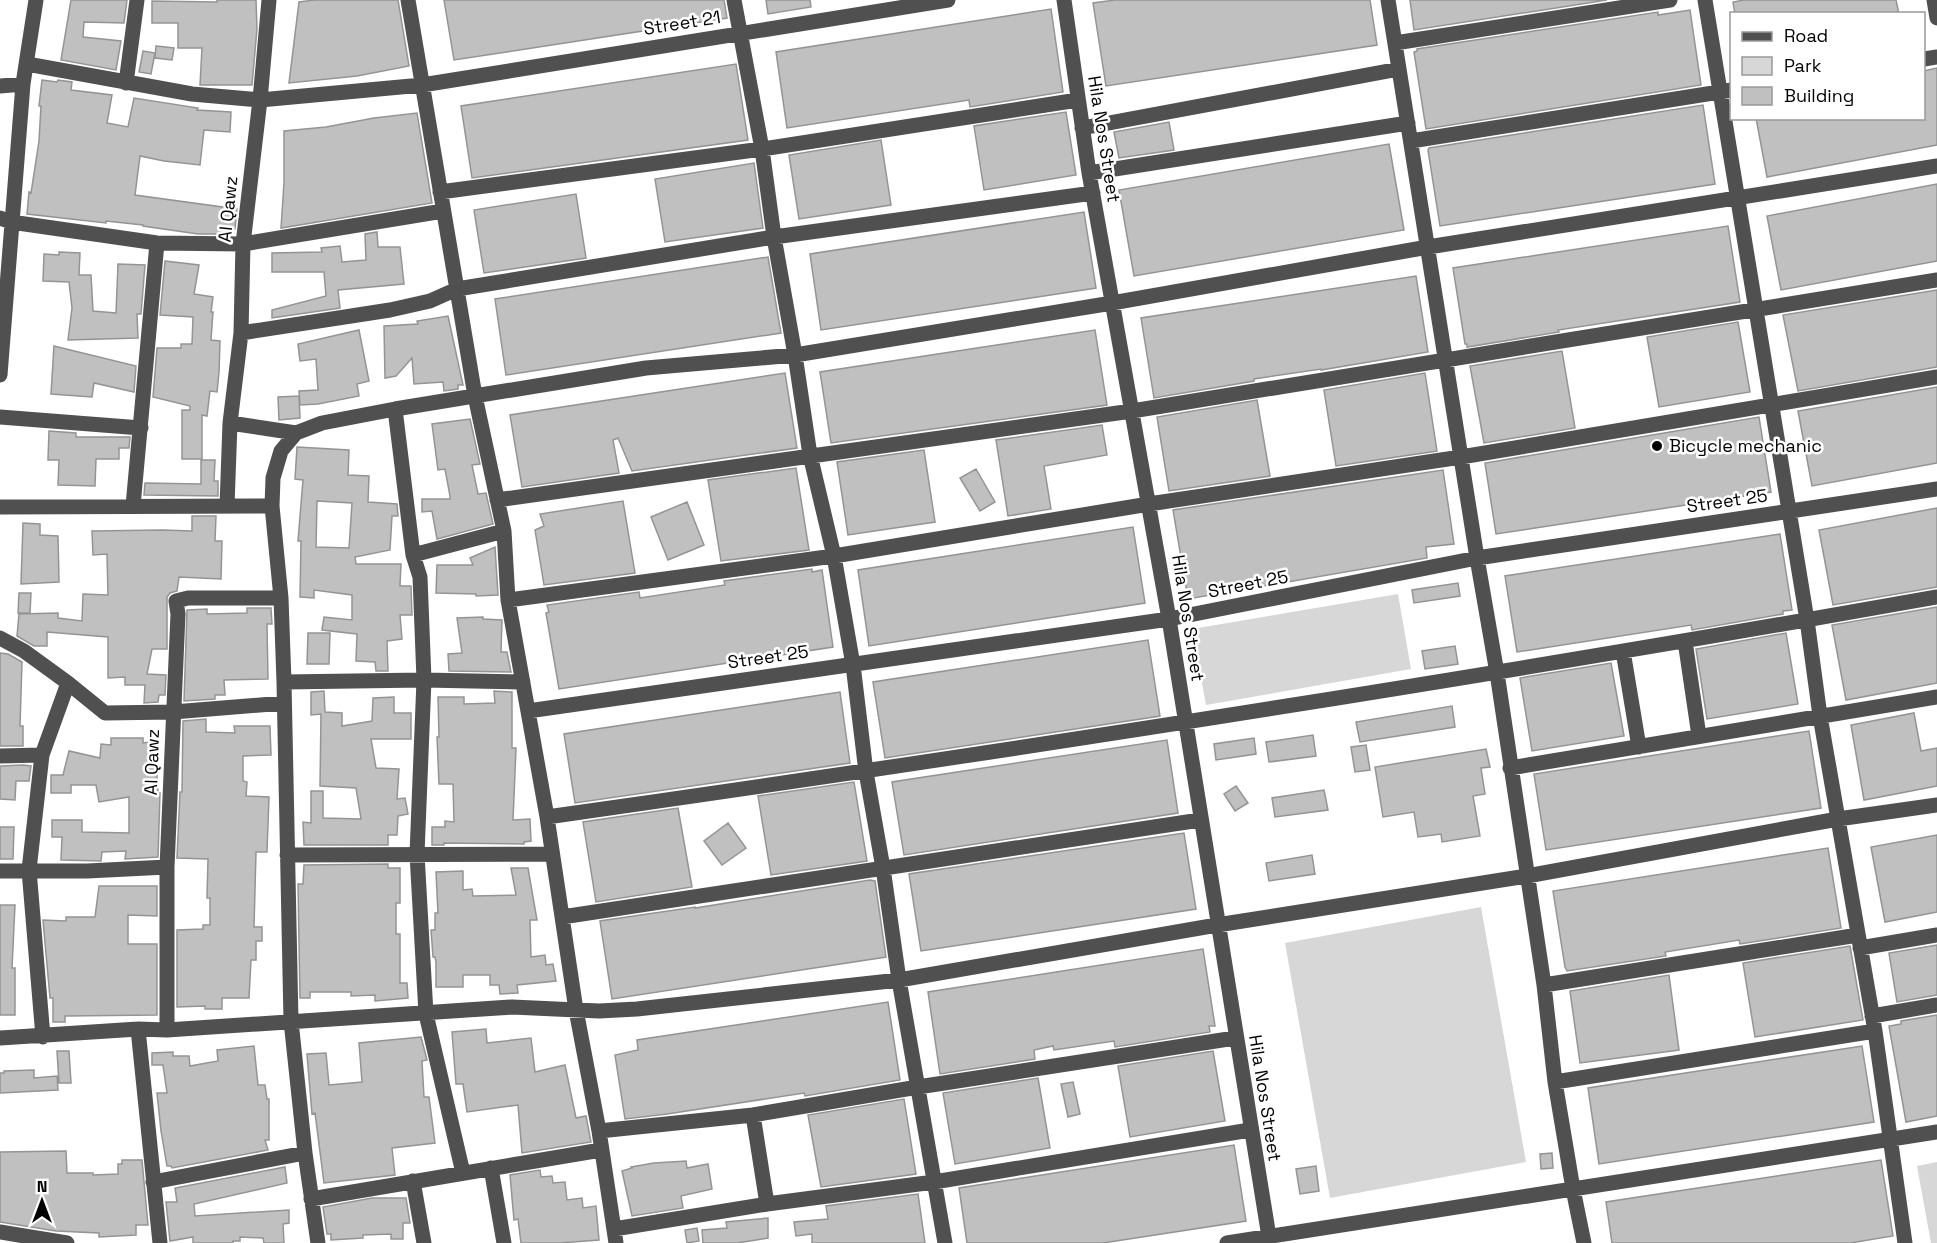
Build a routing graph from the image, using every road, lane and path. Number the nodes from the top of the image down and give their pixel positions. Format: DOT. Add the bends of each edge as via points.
graph roads {
  1 [pos="36,0"];
  2 [pos="137,0"];
  3 [pos="269,0"];
  4 [pos="408,0"];
  5 [pos="734,0"];
  6 [pos="948,0"];
  7 [pos="1064,0"];
  8 [pos="1388,0"];
  9 [pos="1670,0"];
  10 [pos="1705,0"];
  11 [pos="1934,0"];
  12 [pos="1937,18"];
  13 [pos="740,34"];
  14 [pos="1395,43"];
  15 [pos="27,64"];
  16 [pos="1399,69"];
  17 [pos="126,83"];
  18 [pos="23,84"];
  19 [pos="422,85"];
  20 [pos="0,86"];
  21 [pos="1726,91"];
  22 [pos="260,100"];
  23 [pos="1078,100"];
  24 [pos="1408,123"];
  25 [pos="1082,128"];
  26 [pos="1411,141"];
  27 [pos="762,149"];
  28 [pos="1937,166"];
  29 [pos="1089,173"];
  30 [pos="440,192"];
  31 [pos="1093,193"];
  32 [pos="1737,198"];
  33 [pos="443,211"];
  34 [pos="6,220"];
  35 [pos="774,237"];
  36 [pos="158,243"];
  37 [pos="243,244"];
  38 [pos="1428,247"];
  39 [pos="1937,280"];
  40 [pos="457,289"];
  41 [pos="1112,303"];
  42 [pos="1754,310"];
  43 [pos="241,333"];
  44 [pos="795,355"];
  45 [pos="1445,359"];
  46 [pos="0,375"];
  47 [pos="1937,377"];
  48 [pos="475,396"];
  49 [pos="1770,406"];
  50 [pos="395,409"];
  51 [pos="1132,411"];
  52 [pos="0,417"];
  53 [pos="230,423"];
  54 [pos="141,428"];
  55 [pos="296,433"];
  56 [pos="810,455"];
  57 [pos="1461,457"];
  58 [pos="1937,489"];
  59 [pos="497,500"];
  60 [pos="1149,504"];
  61 [pos="133,506"];
  62 [pos="227,506"];
  63 [pos="272,506"];
  64 [pos="0,507"];
  65 [pos="1788,512"];
  66 [pos="504,531"];
  67 [pos="413,555"];
  68 [pos="834,556"];
  69 [pos="1477,558"];
  70 [pos="1937,597"];
  71 [pos="281,598"];
  72 [pos="508,600"];
  73 [pos="1169,619"];
  74 [pos="1807,620"];
  75 [pos="0,638"];
  76 [pos="1685,641"];
  77 [pos="1623,651"];
  78 [pos="853,665"];
  79 [pos="1497,673"];
  80 [pos="424,680"];
  81 [pos="284,682"];
  82 [pos="523,682"];
  83 [pos="68,683"];
  84 [pos="1937,697"];
  85 [pos="284,703"];
  86 [pos="528,711"];
  87 [pos="173,712"];
  88 [pos="1820,716"];
  89 [pos="1184,722"];
  90 [pos="1699,736"];
  91 [pos="1639,747"];
  92 [pos="42,755"];
  93 [pos="0,756"];
  94 [pos="1510,768"];
  95 [pos="866,772"];
  96 [pos="1937,805"];
  97 [pos="547,818"];
  98 [pos="1838,819"];
  99 [pos="1200,820"];
  100 [pos="417,854"];
  101 [pos="552,854"];
  102 [pos="288,855"];
  103 [pos="167,867"];
  104 [pos="883,868"];
  105 [pos="29,870"];
  106 [pos="0,871"];
  107 [pos="1527,876"];
  108 [pos="562,917"];
  109 [pos="1217,925"];
  110 [pos="1937,935"];
  111 [pos="1859,941"];
  112 [pos="899,980"];
  113 [pos="1544,985"];
  114 [pos="1937,1005"];
  115 [pos="576,1010"];
  116 [pos="426,1014"];
  117 [pos="291,1021"];
  118 [pos="1873,1023"];
  119 [pos="138,1029"];
  120 [pos="167,1030"];
  121 [pos="43,1037"];
  122 [pos="0,1038"];
  123 [pos="1235,1038"];
  124 [pos="1555,1082"];
  125 [pos="918,1087"];
  126 [pos="753,1115"];
  127 [pos="1250,1130"];
  128 [pos="599,1131"];
  129 [pos="1937,1132"];
  130 [pos="1891,1140"];
  131 [pos="601,1150"];
  132 [pos="305,1153"];
  133 [pos="491,1168"];
  134 [pos="463,1173"];
  135 [pos="413,1181"];
  136 [pos="153,1182"];
  137 [pos="934,1182"];
  138 [pos="1573,1189"];
  139 [pos="311,1199"];
  140 [pos="767,1204"];
  141 [pos="0,1232"];
  142 [pos="615,1236"];
  143 [pos="1269,1240"];
  144 [pos="66,1243"];
  145 [pos="160,1243"];
  146 [pos="318,1243"];
  147 [pos="424,1243"];
  148 [pos="504,1243"];
  149 [pos="945,1243"];
  150 [pos="1227,1243"];
  151 [pos="1584,1243"];
  152 [pos="1905,1243"];
  1 -- 15 [label="street"];
  2 -- 17 [label="street"];
  3 -- 22 [label="street, Al Qawz"];
  4 -- 19 [label="street"];
  5 -- 13 [label="street"];
  6 -- 13 [label="street, Street 21"];
  7 -- 23 [label="street, Hila Nos Street"];
  8 -- 14 [label="street"];
  9 -- 14 [label="street"];
  10 -- 21 [label="street"];
  11 -- 12 [label="street"];
  13 -- 19 [label="street, Street 21"];
  13 -- 27 [label="street"];
  14 -- 16 [label="street"];
  15 -- 17 [label="street, Street 21"];
  15 -- 18 [label="street"];
  16 -- 24 [label="street"];
  16 -- 25 [label="street"];
  17 -- 22 [label="street, Street 21"];
  18 -- 20 [label="street"];
  18 -- 34 [label="street"];
  19 -- 22 [label="street, Street 21"];
  19 -- 30 [label="street"];
  21 -- 26 [label="street"];
  21 -- 32 [label="street"];
  22 -- 37 [label="street, Al Qawz"];
  23 -- 25 [label="street, Hila Nos Street"];
  23 -- 27 [label="street"];
  24 -- 26 [label="street"];
  24 -- 29 [label="street"];
  25 -- 29 [label="street, Hila Nos Street"];
  26 -- 38 [label="street"];
  27 -- 30 [label="street"];
  27 -- 35 [label="street"];
  28 -- 32 [label="street"];
  29 -- 31 [label="street, Hila Nos Street"];
  30 -- 33 [label="street"];
  31 -- 35 [label="street"];
  31 -- 41 [label="street, Hila Nos Street"];
  32 -- 38 [label="street"];
  32 -- 42 [label="street"];
  33 -- 37 [label="street"];
  33 -- 40 [label="street"];
  34 -- 36 [label="street"];
  34 -- 46 [label="street"];
  35 -- 40 [label="street"];
  35 -- 44 [label="street"];
  36 -- 37 [label="street"];
  36 -- 54 [label="street"];
  37 -- 43 [label="street, Al Qawz"];
  38 -- 41 [label="street"];
  38 -- 45 [label="street"];
  39 -- 42 [label="street"];
  40 -- 43 [label="street" via="430,301 390,310"];
  40 -- 48 [label="street"];
  41 -- 44 [label="street"];
  41 -- 51 [label="street, Hila Nos Street"];
  42 -- 45 [label="street"];
  42 -- 49 [label="street"];
  43 -- 53 [label="street, Al Qawz"];
  44 -- 48 [label="street" via="646,368"];
  44 -- 56 [label="street"];
  45 -- 51 [label="street"];
  45 -- 57 [label="street"];
  47 -- 49 [label="street"];
  48 -- 50 [label="street"];
  48 -- 59 [label="street"];
  49 -- 57 [label="street"];
  49 -- 65 [label="street"];
  50 -- 55 [label="street" via="322,423"];
  50 -- 67 [label="street"];
  51 -- 56 [label="street"];
  51 -- 60 [label="street, Hila Nos Street"];
  52 -- 54 [label="street"];
  53 -- 55 [label="street"];
  53 -- 62 [label="street, Al Qawz"];
  54 -- 61 [label="street"];
  55 -- 63 [label="street" via="281,451 273,478"];
  56 -- 59 [label="street"];
  56 -- 68 [label="street"];
  57 -- 60 [label="street"];
  57 -- 69 [label="street"];
  58 -- 65 [label="street, Street 25"];
  59 -- 66 [label="street"];
  60 -- 68 [label="street"];
  60 -- 73 [label="street, Hila Nos Street"];
  61 -- 62 [label="street"];
  61 -- 64 [label="street"];
  62 -- 63 [label="street"];
  63 -- 71 [label="street"];
  65 -- 69 [label="street, Street 25"];
  65 -- 74 [label="street"];
  66 -- 67 [label="street"];
  66 -- 72 [label="street"];
  67 -- 80 [label="street" via="420,577"];
  68 -- 72 [label="street"];
  68 -- 78 [label="street"];
  69 -- 73 [label="street, Street 25"];
  69 -- 79 [label="street"];
  70 -- 74 [label="street"];
  71 -- 81 [label="street"];
  71 -- 87 [label="street, Al Qawz" via="176,601"];
  72 -- 82 [label="street"];
  73 -- 78 [label="street, Street 25"];
  73 -- 89 [label="street, Hila Nos Street"];
  74 -- 76 [label="street"];
  74 -- 88 [label="street"];
  75 -- 83 [label="street"];
  76 -- 77 [label="street"];
  76 -- 90 [label="street"];
  77 -- 79 [label="street"];
  77 -- 91 [label="street"];
  78 -- 86 [label="street, Street 25"];
  78 -- 95 [label="street"];
  79 -- 89 [label="street"];
  79 -- 94 [label="street"];
  80 -- 81 [label="street"];
  80 -- 82 [label="street"];
  80 -- 100 [label="street"];
  81 -- 85 [label="street"];
  82 -- 86 [label="street"];
  83 -- 87 [label="street" via="105,713"];
  83 -- 92 [label="street"];
  84 -- 88 [label="street"];
  85 -- 87 [label="street"];
  85 -- 102 [label="street"];
  86 -- 97 [label="street"];
  87 -- 103 [label="street, Al Qawz"];
  88 -- 90 [label="street"];
  88 -- 98 [label="street"];
  89 -- 95 [label="street"];
  89 -- 99 [label="street, Hila Nos Street"];
  90 -- 91 [label="street"];
  91 -- 94 [label="street"];
  92 -- 93 [label="street"];
  92 -- 105 [label="street"];
  94 -- 107 [label="street"];
  95 -- 97 [label="street"];
  95 -- 104 [label="street"];
  96 -- 98 [label="street"];
  97 -- 101 [label="street"];
  98 -- 107 [label="street"];
  98 -- 111 [label="street"];
  99 -- 104 [label="street"];
  99 -- 109 [label="street, Hila Nos Street"];
  100 -- 101 [label="street"];
  100 -- 102 [label="street"];
  100 -- 116 [label="street"];
  101 -- 108 [label="street"];
  102 -- 117 [label="street"];
  103 -- 105 [label="street"];
  103 -- 120 [label="street, Al Qawz"];
  104 -- 108 [label="street"];
  104 -- 112 [label="street"];
  105 -- 106 [label="street"];
  105 -- 121 [label="street"];
  107 -- 109 [label="street"];
  107 -- 113 [label="street"];
  108 -- 115 [label="street"];
  109 -- 112 [label="street"];
  109 -- 123 [label="street, Hila Nos Street"];
  110 -- 111 [label="street"];
  111 -- 113 [label="street"];
  111 -- 118 [label="street"];
  112 -- 115 [label="street" via="637,1009"];
  112 -- 125 [label="street"];
  113 -- 124 [label="street"];
  114 -- 118 [label="street"];
  115 -- 116 [label="street" via="512,1007"];
  115 -- 128 [label="street"];
  116 -- 117 [label="street"];
  116 -- 134 [label="street"];
  117 -- 120 [label="street"];
  117 -- 132 [label="street"];
  118 -- 124 [label="street"];
  118 -- 130 [label="street"];
  119 -- 120 [label="street"];
  119 -- 121 [label="street"];
  119 -- 136 [label="street"];
  121 -- 122 [label="street"];
  123 -- 125 [label="street"];
  123 -- 127 [label="street, Hila Nos Street"];
  124 -- 138 [label="street"];
  125 -- 126 [label="street"];
  125 -- 137 [label="street"];
  126 -- 128 [label="street"];
  126 -- 140 [label="street"];
  127 -- 137 [label="street"];
  127 -- 143 [label="street, Hila Nos Street"];
  128 -- 131 [label="street"];
  129 -- 130 [label="street"];
  130 -- 138 [label="street"];
  130 -- 152 [label="street"];
  131 -- 133 [label="street"];
  131 -- 142 [label="street"];
  132 -- 136 [label="street"];
  132 -- 139 [label="street"];
  133 -- 134 [label="street"];
  133 -- 148 [label="street"];
  134 -- 135 [label="street"];
  135 -- 139 [label="street"];
  135 -- 147 [label="street"];
  136 -- 145 [label="street"];
  137 -- 140 [label="street"];
  137 -- 149 [label="street"];
  138 -- 143 [label="street"];
  138 -- 151 [label="street"];
  139 -- 146 [label="street"];
  140 -- 142 [label="street"];
  141 -- 144 [label="street"];
  143 -- 150 [label="street"];
}
